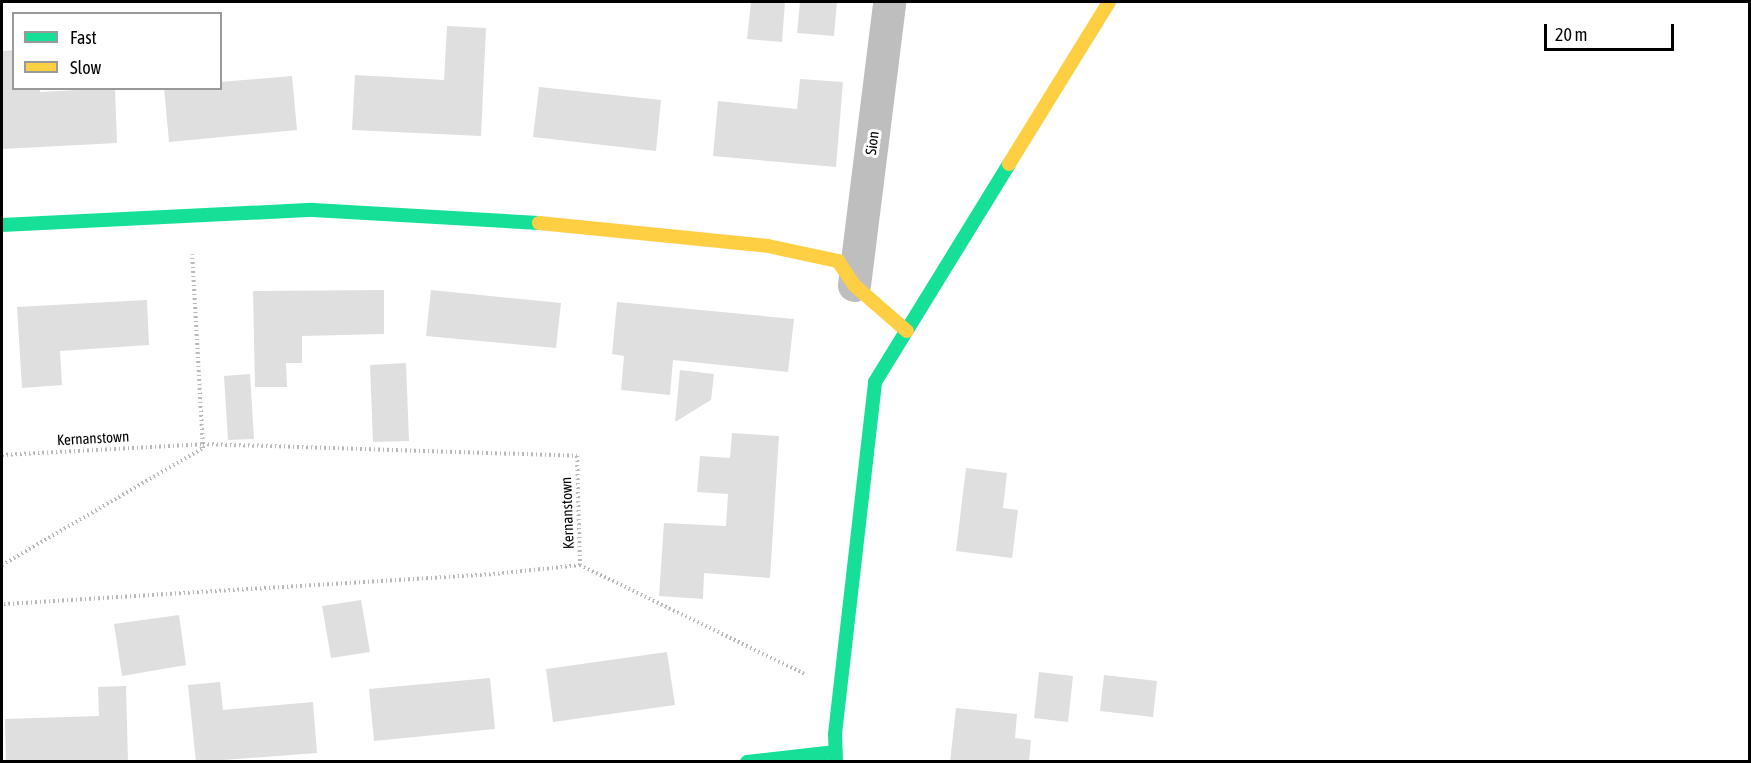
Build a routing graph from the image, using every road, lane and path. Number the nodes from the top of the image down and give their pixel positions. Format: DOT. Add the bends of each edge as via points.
graph roads {
  1 [pos="889,2"];
  2 [pos="1109,2"];
  3 [pos="190,216"];
  4 [pos="2,225"];
  5 [pos="854,285"];
  6 [pos="907,331"];
  7 [pos="203,444"];
  8 [pos="2,455"];
  9 [pos="2,565"];
  10 [pos="580,565"];
  11 [pos="2,604"];
  12 [pos="839,692"];
  13 [pos="835,757"];
  14 [pos="747,762"];
  1 -- 5 [label="street, Sion"];
  2 -- 6 [label="street"];
  3 -- 4 [label="street"];
  3 -- 5 [label="street" via="313,210 543,223 732,243 838,261"];
  3 -- 7 [label="path"];
  5 -- 6 [label="street"];
  6 -- 12 [label="street" via="875,382"];
  7 -- 8 [label="path, Kernanstown"];
  7 -- 9 [label="path" via="203,448"];
  7 -- 10 [label="path, Kernanstown" via="578,456"];
  10 -- 11 [label="path, Kernanstown" via="495,574"];
  10 -- 12 [label="path"];
  12 -- 13 [label="street"];
  13 -- 14 [label="street"];
}
